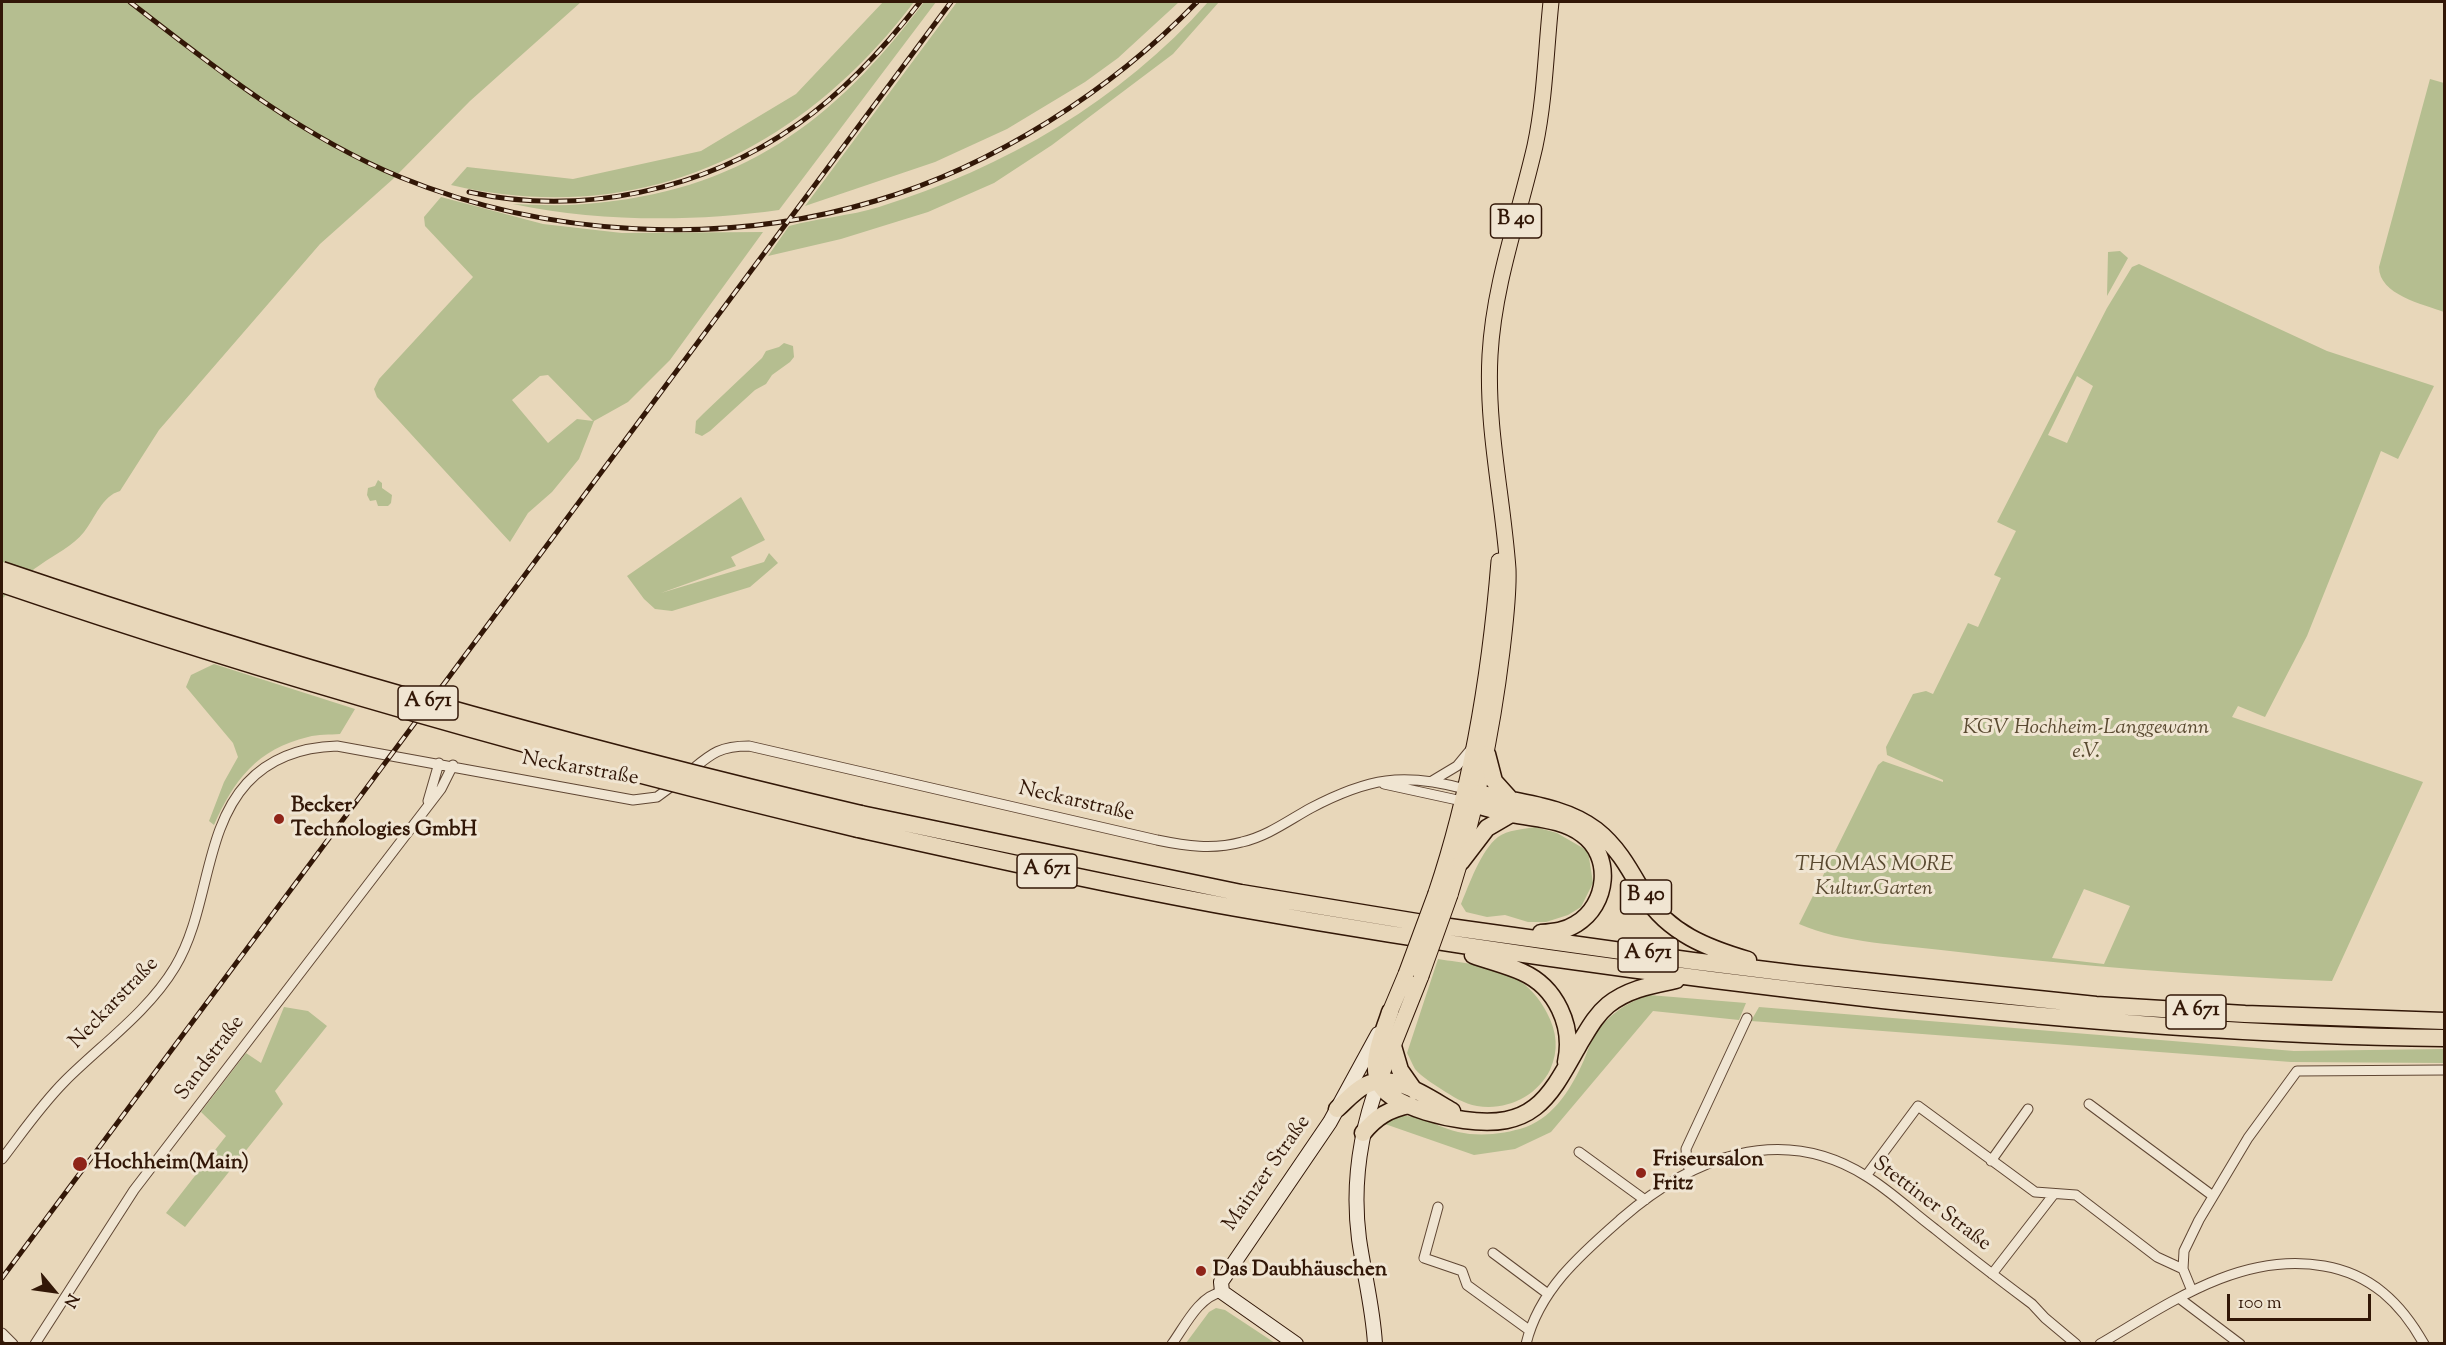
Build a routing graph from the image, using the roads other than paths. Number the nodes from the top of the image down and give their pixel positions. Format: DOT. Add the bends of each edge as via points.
graph roads {
  1 [pos="1551,2"];
  2 [pos="2,570"];
  3 [pos="2,584"];
  4 [pos="1481,750"];
  5 [pos="439,763"];
  6 [pos="453,765"];
  7 [pos="1432,781"];
  8 [pos="1372,783"];
  9 [pos="1470,797"];
  10 [pos="428,804"];
  11 [pos="1512,807"];
  12 [pos="860,821"];
  13 [pos="1461,862"];
  14 [pos="1443,894"];
  15 [pos="1498,933"];
  16 [pos="1429,940"];
  17 [pos="1798,974"];
  18 [pos="1413,975"];
  19 [pos="1689,978"];
  20 [pos="1390,1012"];
  21 [pos="1747,1018"];
  22 [pos="2445,1021"];
  23 [pos="2445,1038"];
  24 [pos="1393,1046"];
  25 [pos="2445,1070"];
  26 [pos="1560,1078"];
  27 [pos="1378,1082"];
  28 [pos="1412,1098"];
  29 [pos="2090,1104"];
  30 [pos="1337,1109"];
  31 [pos="2028,1109"];
  32 [pos="1363,1133"];
  33 [pos="1579,1152"];
  34 [pos="2,1159"];
  35 [pos="1991,1161"];
  36 [pos="1690,1171"];
  37 [pos="1866,1176"];
  38 [pos="2054,1194"];
  39 [pos="2213,1196"];
  40 [pos="1646,1200"];
  41 [pos="1438,1207"];
  42 [pos="1493,1253"];
  43 [pos="2183,1269"];
  44 [pos="1992,1274"];
  45 [pos="2192,1291"];
  46 [pos="1222,1292"];
  47 [pos="1548,1294"];
  48 [pos="2179,1298"];
  49 [pos="1529,1330"];
  50 [pos="2,1333"];
  51 [pos="13,1344"];
  52 [pos="35,1344"];
  53 [pos="1172,1344"];
  54 [pos="1296,1344"];
  55 [pos="1375,1344"];
  56 [pos="1526,1344"];
  57 [pos="2076,1344"];
  58 [pos="2100,1344"];
  59 [pos="2240,1344"];
  60 [pos="2424,1344"];
  1 -- 4 [label="main road, B 40" via="1536,143 1494,312 1490,386 1508,570 1498,683"];
  2 -- 12 [label="highway, A 671, bridge" via="209,638 425,702"];
  3 -- 12 [label="highway, A 671, bridge" via="231,659 443,722 661,780"];
  4 -- 7 [label="street"];
  4 -- 9 [label="main road, B 40"];
  4 -- 11 [label="highway, B 40" via="1494,781"];
  5 -- 6 [label="street, Neckarstraße"];
  5 -- 10 [label="street, Sandstraße"];
  5 -- 34 [label="street, Neckarstraße" via="319,746 284,756 254,776 225,819 194,927 173,970 153,996 56,1090"];
  6 -- 8 [label="street, Neckarstraße" via="642,800 665,793 717,750 749,746 1156,840 1202,847 1256,838 1332,798"];
  6 -- 10 [label="street, Sandstraße"];
  7 -- 8 [label="street, Neckarstraße" via="1404,778"];
  7 -- 9 [label="street, Neckarstraße"];
  8 -- 9 [label="street, Neckarstraße"];
  9 -- 11 [label="highway"];
  9 -- 13 [label="main road, B 40"];
  9 -- 14 [label="main road, B 40"];
  10 -- 52 [label="street, Sandstraße" via="134,1190"];
  11 -- 13 [label="highway" via="1487,828"];
  11 -- 15 [label="highway" via="1580,832 1598,854 1603,883 1592,910 1570,928 1551,933"];
  11 -- 17 [label="highway, B 40" via="1570,815 1595,830 1617,850 1654,908 1692,940"];
  12 -- 15 [label="highway, A 671" via="1241,892"];
  12 -- 16 [label="highway, A 671" via="1142,890"];
  13 -- 14 [label="main road, B 40"];
  14 -- 18 [label="main road, B 40, bridge"];
  15 -- 17 [label="highway, A 671"];
  16 -- 19 [label="highway, A 671"];
  16 -- 26 [label="highway" via="1522,972 1549,993 1561,1012 1567,1034 1567,1056"];
  17 -- 22 [label="highway, A 671" via="2139,1008"];
  18 -- 20 [label="main road, B 40"];
  18 -- 24 [label="main road, B 40"];
  19 -- 23 [label="highway, A 671" via="2140,1025"];
  19 -- 26 [label="highway" via="1637,989 1610,1004 1589,1027"];
  20 -- 27 [label="highway" via="1374,1068"];
  20 -- 30 [label="main road, Mainzer Straße"];
  21 -- 36 [label="street" via="1686,1149"];
  24 -- 27 [label="main road, B 40"];
  24 -- 28 [label="highway"];
  25 -- 39 [label="street" via="2297,1071 2248,1138"];
  26 -- 28 [label="highway" via="1540,1104 1521,1116 1499,1122 1453,1119"];
  27 -- 28 [label="highway" via="1389,1082"];
  27 -- 30 [label="highway" via="1358,1090"];
  27 -- 32 [label="main road"];
  28 -- 32 [label="highway" via="1383,1113"];
  29 -- 39 [label="street"];
  30 -- 46 [label="main road, Mainzer Straße" via="1225,1274"];
  31 -- 35 [label="street"];
  32 -- 55 [label="main road" via="1357,1205"];
  33 -- 40 [label="street"];
  35 -- 37 [label="street" via="1918,1106"];
  35 -- 38 [label="street" via="2035,1192"];
  36 -- 37 [label="street, Stettiner Straße" via="1736,1154 1773,1149 1811,1154"];
  36 -- 40 [label="street, Stettiner Straße"];
  37 -- 44 [label="street, Stettiner Straße"];
  38 -- 43 [label="street" via="2076,1195 2157,1257"];
  38 -- 44 [label="street"];
  39 -- 43 [label="street" via="2184,1251"];
  40 -- 47 [label="street, Stettiner Straße" via="1570,1266"];
  41 -- 49 [label="street" via="1424,1258 1462,1271 1467,1285"];
  42 -- 47 [label="street"];
  43 -- 45 [label="street"];
  44 -- 57 [label="street, Stettiner Straße"];
  45 -- 48 [label="street"];
  45 -- 60 [label="street" via="2230,1274 2266,1266 2308,1263 2336,1268 2367,1280 2389,1297 2408,1317"];
  46 -- 53 [label="street" via="1204,1300"];
  46 -- 54 [label="main road"];
  47 -- 49 [label="street, Stettiner Straße"];
  48 -- 58 [label="street"];
  48 -- 59 [label="street"];
  49 -- 56 [label="street, Stettiner Straße"];
  50 -- 51 [label="street"];
}
